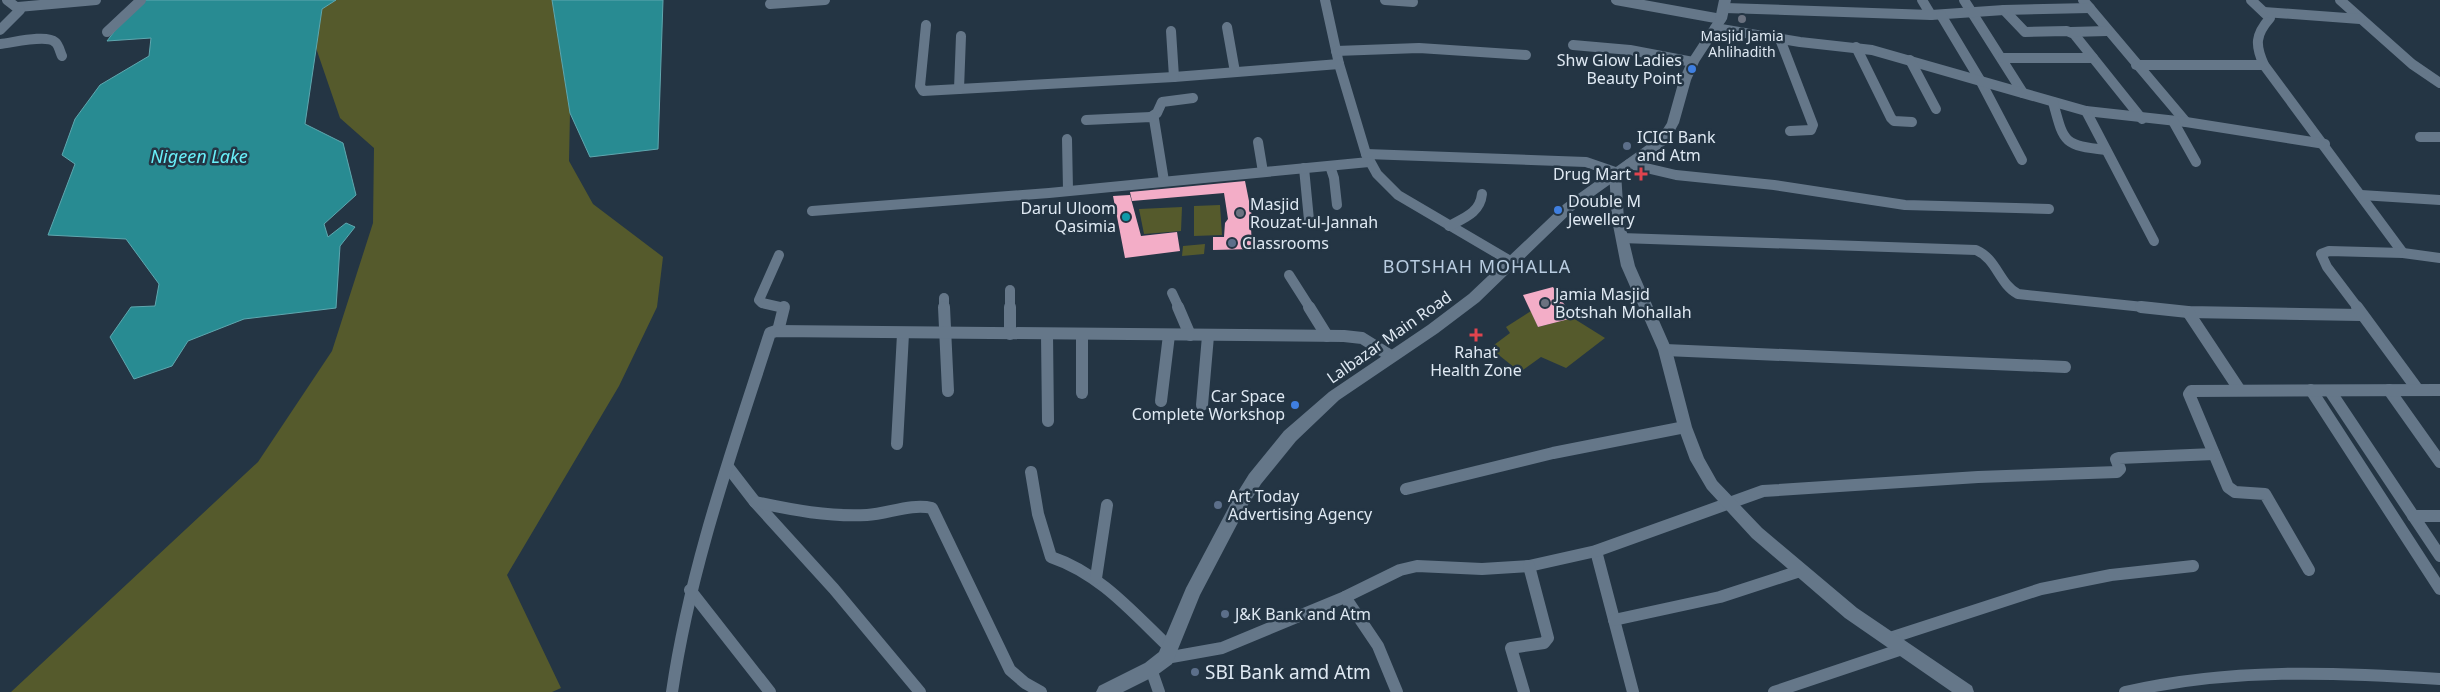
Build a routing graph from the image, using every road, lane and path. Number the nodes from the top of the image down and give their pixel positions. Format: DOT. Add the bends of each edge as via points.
graph roads {
  1 [pos="7,0"];
  2 [pos="96,0"];
  3 [pos="141,0"];
  4 [pos="826,0"];
  5 [pos="1325,0"];
  6 [pos="1385,0"];
  7 [pos="1616,0"];
  8 [pos="1922,0"];
  9 [pos="1964,0"];
  10 [pos="2083,0"];
  11 [pos="2251,0"];
  12 [pos="2340,0"];
  13 [pos="1413,2"];
  14 [pos="770,4"];
  15 [pos="1767,4"];
  16 [pos="18,7"];
  17 [pos="2090,8"];
  18 [pos="2004,10"];
  19 [pos="2264,12"];
  20 [pos="1972,13"];
  21 [pos="1721,14"];
  22 [pos="1931,15"];
  23 [pos="1941,15"];
  24 [pos="2360,19"];
  25 [pos="926,25"];
  26 [pos="1227,27"];
  27 [pos="0,30"];
  28 [pos="2108,30"];
  29 [pos="1171,31"];
  30 [pos="107,32"];
  31 [pos="2071,32"];
  32 [pos="961,36"];
  33 [pos="1780,39"];
  34 [pos="0,44"];
  35 [pos="1573,45"];
  36 [pos="1856,47"];
  37 [pos="1336,51"];
  38 [pos="1526,55"];
  39 [pos="62,56"];
  40 [pos="2003,58"];
  41 [pos="2093,58"];
  42 [pos="1910,60"];
  43 [pos="1693,62"];
  44 [pos="1339,64"];
  45 [pos="2136,65"];
  46 [pos="2264,65"];
  47 [pos="1235,72"];
  48 [pos="1174,77"];
  49 [pos="1980,80"];
  50 [pos="2440,83"];
  51 [pos="959,89"];
  52 [pos="2023,93"];
  53 [pos="1193,98"];
  54 [pos="2053,102"];
  55 [pos="1936,110"];
  56 [pos="2086,111"];
  57 [pos="1151,117"];
  58 [pos="2142,119"];
  59 [pos="1086,120"];
  60 [pos="2173,121"];
  61 [pos="1912,122"];
  62 [pos="2186,122"];
  63 [pos="1790,130"];
  64 [pos="2420,137"];
  65 [pos="2440,137"];
  66 [pos="1067,139"];
  67 [pos="1258,142"];
  68 [pos="2324,144"];
  69 [pos="2106,150"];
  70 [pos="1367,158"];
  71 [pos="2022,160"];
  72 [pos="2196,162"];
  73 [pos="1629,164"];
  74 [pos="1330,166"];
  75 [pos="1304,168"];
  76 [pos="1263,172"];
  77 [pos="1615,172"];
  78 [pos="1164,180"];
  79 [pos="1068,190"];
  80 [pos="1482,194"];
  81 [pos="2361,195"];
  82 [pos="2440,200"];
  83 [pos="1336,205"];
  84 [pos="2049,209"];
  85 [pos="812,210"];
  86 [pos="1309,220"];
  87 [pos="1449,226"];
  88 [pos="1621,238"];
  89 [pos="2154,241"];
  90 [pos="2403,253"];
  91 [pos="780,255"];
  92 [pos="2440,258"];
  93 [pos="1512,262"];
  94 [pos="1289,275"];
  95 [pos="1010,290"];
  96 [pos="1172,293"];
  97 [pos="944,298"];
  98 [pos="2188,312"];
  99 [pos="2362,315"];
  100 [pos="778,331"];
  101 [pos="903,334"];
  102 [pos="947,334"];
  103 [pos="1010,334"];
  104 [pos="1047,334"];
  105 [pos="1082,335"];
  106 [pos="1169,335"];
  107 [pos="1190,336"];
  108 [pos="1208,336"];
  109 [pos="1327,336"];
  110 [pos="1665,350"];
  111 [pos="1391,356"];
  112 [pos="2065,367"];
  113 [pos="2238,389"];
  114 [pos="948,390"];
  115 [pos="2311,390"];
  116 [pos="2388,390"];
  117 [pos="2418,390"];
  118 [pos="2440,390"];
  119 [pos="2330,391"];
  120 [pos="1082,393"];
  121 [pos="1161,401"];
  122 [pos="1202,405"];
  123 [pos="1048,421"];
  124 [pos="1685,427"];
  125 [pos="897,444"];
  126 [pos="2214,454"];
  127 [pos="2440,462"];
  128 [pos="728,467"];
  129 [pos="1031,472"];
  130 [pos="1406,489"];
  131 [pos="755,502"];
  132 [pos="1730,504"];
  133 [pos="1107,505"];
  134 [pos="2413,516"];
  135 [pos="2440,516"];
  136 [pos="1596,550"];
  137 [pos="2440,556"];
  138 [pos="1529,566"];
  139 [pos="2193,566"];
  140 [pos="2309,570"];
  141 [pos="1800,571"];
  142 [pos="1096,578"];
  143 [pos="2440,589"];
  144 [pos="690,590"];
  145 [pos="1345,597"];
  146 [pos="1614,620"];
  147 [pos="1887,639"];
  148 [pos="1902,649"];
  149 [pos="1168,653"];
  150 [pos="1151,670"];
  151 [pos="2440,679"];
  152 [pos="672,692"];
  153 [pos="770,692"];
  154 [pos="920,692"];
  155 [pos="1042,692"];
  156 [pos="1106,692"];
  157 [pos="1159,692"];
  158 [pos="1397,692"];
  159 [pos="1524,692"];
  160 [pos="1633,692"];
  161 [pos="1774,692"];
  162 [pos="1966,692"];
  163 [pos="2124,692"];
  1 -- 16 [label="street"];
  2 -- 16 [label="street"];
  3 -- 30 [label="street"];
  4 -- 14 [label="street"];
  5 -- 37 [label="street"];
  6 -- 13 [label="street"];
  7 -- 21 [label="street"];
  8 -- 22 [label="street"];
  9 -- 20 [label="street"];
  10 -- 17 [label="street"];
  11 -- 19 [label="street"];
  12 -- 24 [label="street"];
  15 -- 21 [label="street"];
  15 -- 22 [label="street"];
  16 -- 27 [label="street" via="18,13"];
  17 -- 18 [label="street"];
  17 -- 28 [label="street"];
  18 -- 20 [label="street"];
  18 -- 31 [label="street" via="2025,32"];
  19 -- 24 [label="street"];
  19 -- 46 [label="street" via="2270,18 2258,31 2255,46"];
  20 -- 23 [label="street"];
  20 -- 40 [label="street"];
  21 -- 33 [label="street"];
  21 -- 43 [label="main road, Lalbazar Main Road"];
  22 -- 23 [label="street"];
  23 -- 49 [label="street"];
  24 -- 50 [label="street" via="2412,64"];
  25 -- 51 [label="street" via="920,90"];
  26 -- 47 [label="street"];
  28 -- 31 [label="street"];
  28 -- 45 [label="street"];
  29 -- 48 [label="street"];
  31 -- 41 [label="street"];
  32 -- 51 [label="street"];
  33 -- 36 [label="street"];
  33 -- 63 [label="street" via="1813,126 1811,130"];
  34 -- 39 [label="street" via="50,40"];
  35 -- 43 [label="street"];
  36 -- 42 [label="street"];
  36 -- 61 [label="street" via="1891,118"];
  37 -- 38 [label="street" via="1419,48"];
  37 -- 44 [label="street"];
  40 -- 41 [label="street"];
  40 -- 52 [label="street"];
  41 -- 58 [label="street"];
  42 -- 49 [label="street"];
  42 -- 55 [label="street"];
  43 -- 73 [label="main road, Lalbazar Main Road" via="1674,123 1667,135"];
  44 -- 47 [label="street"];
  44 -- 70 [label="street"];
  45 -- 46 [label="street"];
  45 -- 62 [label="street"];
  46 -- 68 [label="street"];
  47 -- 48 [label="street"];
  48 -- 51 [label="street"];
  49 -- 52 [label="street"];
  49 -- 71 [label="street"];
  52 -- 54 [label="street"];
  53 -- 57 [label="street" via="1162,102 1158,113"];
  54 -- 56 [label="street"];
  54 -- 69 [label="street" via="2062,136 2067,142 2077,147"];
  56 -- 58 [label="street"];
  56 -- 69 [label="street"];
  57 -- 59 [label="street"];
  57 -- 78 [label="street"];
  58 -- 60 [label="street"];
  60 -- 62 [label="street"];
  60 -- 72 [label="street"];
  62 -- 68 [label="street"];
  64 -- 65 [label="street"];
  66 -- 79 [label="street"];
  67 -- 76 [label="street"];
  68 -- 81 [label="street"];
  69 -- 89 [label="street"];
  70 -- 74 [label="street"];
  70 -- 77 [label="street" via="1586,162"];
  70 -- 87 [label="street" via="1398,195"];
  73 -- 77 [label="main road, Lalbazar Main Road"];
  73 -- 84 [label="street" via="1650,172 1684,178 1756,183 1900,204"];
  74 -- 75 [label="street"];
  74 -- 83 [label="street"];
  75 -- 76 [label="street"];
  75 -- 86 [label="street"];
  76 -- 78 [label="street"];
  77 -- 88 [label="street"];
  77 -- 93 [label="main road, Lalbazar Main Road" via="1569,207"];
  78 -- 79 [label="street"];
  79 -- 85 [label="street"];
  80 -- 87 [label="street" via="1480,209"];
  81 -- 82 [label="street"];
  81 -- 90 [label="street"];
  87 -- 93 [label="street"];
  88 -- 98 [label="street" via="1976,250 1987,254 2006,285 2018,294"];
  88 -- 110 [label="street" via="1628,266"];
  90 -- 92 [label="street"];
  90 -- 99 [label="street" via="2329,251 2321,254"];
  91 -- 100 [label="street" via="759,300 784,307"];
  93 -- 111 [label="main road, Lalbazar Main Road" via="1455,313"];
  94 -- 109 [label="street"];
  95 -- 103 [label="street"];
  96 -- 107 [label="street"];
  97 -- 102 [label="street"];
  98 -- 99 [label="street"];
  98 -- 113 [label="street"];
  99 -- 117 [label="street"];
  100 -- 101 [label="street"];
  100 -- 128 [label="street" via="768,337"];
  101 -- 102 [label="street"];
  101 -- 125 [label="street"];
  102 -- 103 [label="street"];
  102 -- 114 [label="street"];
  103 -- 104 [label="street"];
  104 -- 105 [label="street"];
  104 -- 123 [label="street"];
  105 -- 106 [label="street"];
  105 -- 120 [label="street"];
  106 -- 107 [label="street"];
  106 -- 121 [label="street"];
  107 -- 108 [label="street"];
  108 -- 109 [label="street"];
  108 -- 122 [label="street"];
  109 -- 111 [label="street" via="1362,338"];
  110 -- 112 [label="street"];
  110 -- 124 [label="street"];
  111 -- 149 [label="main road, Lalbazar Main Road" via="1334,396 1290,436 1255,479 1192,592"];
  113 -- 115 [label="street"];
  113 -- 126 [label="street" via="2195,389 2189,394"];
  115 -- 119 [label="street"];
  115 -- 143 [label="street"];
  116 -- 117 [label="street"];
  116 -- 119 [label="street"];
  116 -- 127 [label="street"];
  117 -- 118 [label="street"];
  119 -- 134 [label="street"];
  124 -- 130 [label="street" via="1553,453"];
  124 -- 132 [label="street" via="1697,460"];
  126 -- 132 [label="street" via="2119,458 2116,459 2120,468 2117,472 1763,491"];
  126 -- 140 [label="street" via="2231,490 2260,493 2268,498"];
  128 -- 131 [label="street"];
  128 -- 144 [label="street"];
  129 -- 142 [label="street" via="1048,553"];
  131 -- 154 [label="street" via="834,589"];
  131 -- 155 [label="street" via="853,515 932,508 1010,670"];
  132 -- 136 [label="street"];
  132 -- 141 [label="street"];
  133 -- 142 [label="street"];
  134 -- 135 [label="street"];
  134 -- 137 [label="street"];
  136 -- 138 [label="street"];
  136 -- 146 [label="street"];
  138 -- 145 [label="street" via="1482,569 1417,566 1400,570"];
  138 -- 159 [label="street" via="1548,638 1544,643 1511,648"];
  139 -- 147 [label="street" via="2111,575 2042,589"];
  141 -- 146 [label="street" via="1720,597"];
  141 -- 147 [label="street"];
  142 -- 149 [label="street"];
  144 -- 152 [label="street"];
  144 -- 153 [label="street"];
  145 -- 149 [label="street" via="1222,648"];
  145 -- 158 [label="street" via="1378,646"];
  146 -- 160 [label="street"];
  147 -- 148 [label="street"];
  148 -- 161 [label="street"];
  148 -- 162 [label="street"];
  149 -- 150 [label="main road"];
  150 -- 156 [label="main road"];
  150 -- 157 [label="street"];
  151 -- 163 [label="street" via="2288,673 2230,675 2168,682"];
}
